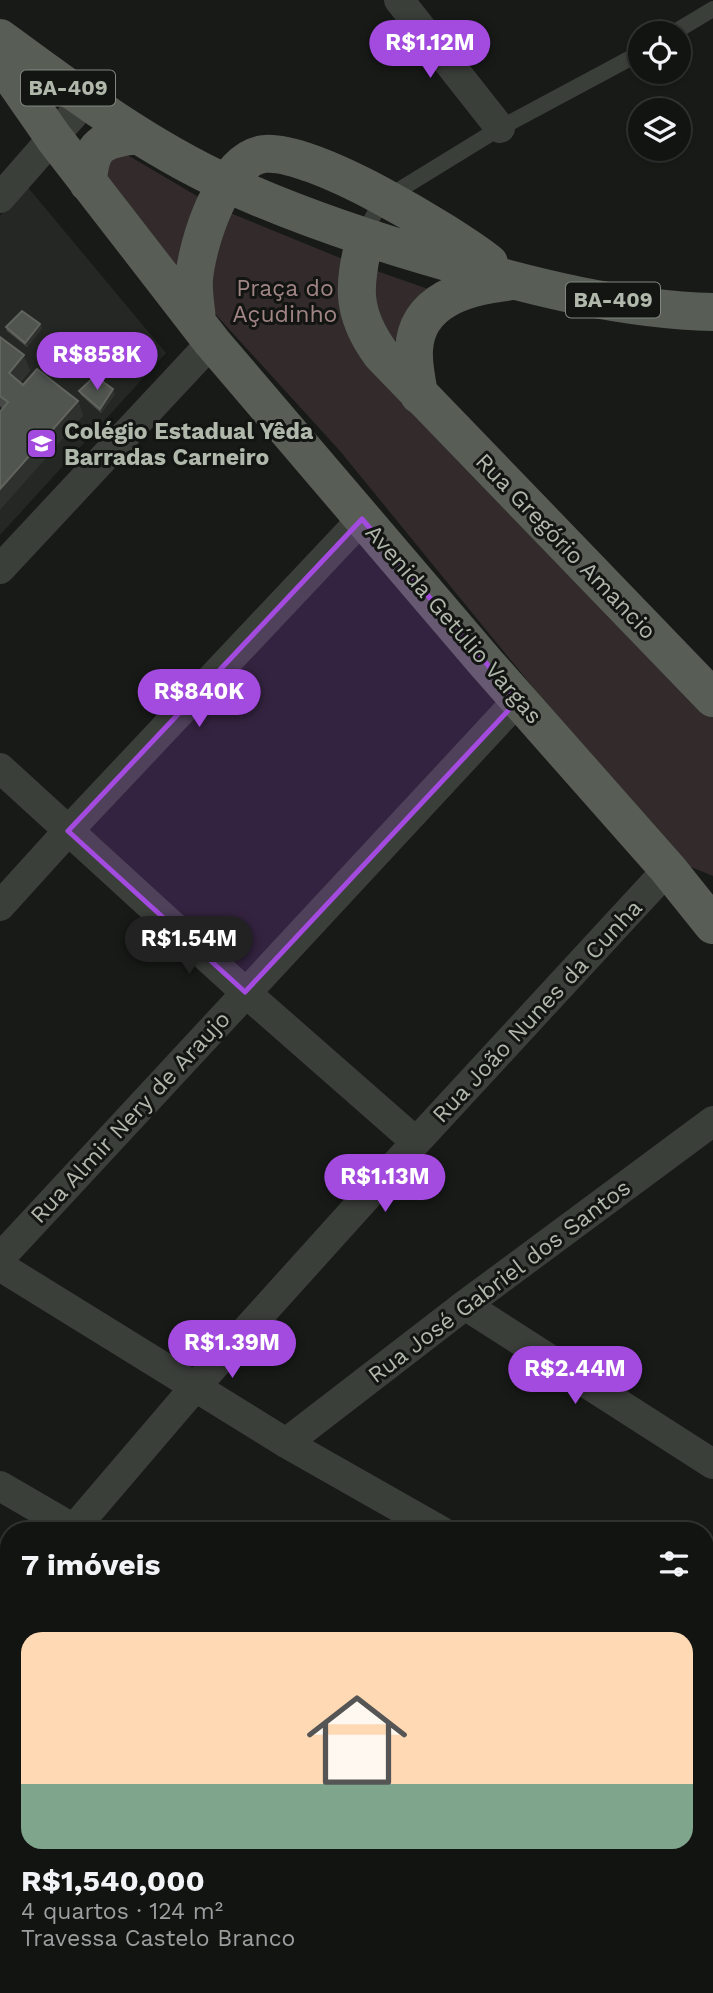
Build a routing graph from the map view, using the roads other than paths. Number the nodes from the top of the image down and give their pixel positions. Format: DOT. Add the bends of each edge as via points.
graph roads {
  1 [pos="399,0"];
  2 [pos="713,9"];
  3 [pos="691,22"];
  4 [pos="0,38"];
  5 [pos="628,59"];
  6 [pos="0,60"];
  7 [pos="85,101"];
  8 [pos="500,128"];
  9 [pos="138,135"];
  10 [pos="54,138"];
  11 [pos="88,183"];
  12 [pos="227,183"];
  13 [pos="0,198"];
  14 [pos="387,199"];
  15 [pos="365,238"];
  16 [pos="513,281"];
  17 [pos="713,312"];
  18 [pos="204,332"];
  19 [pos="419,395"];
  20 [pos="362,519"];
  21 [pos="0,569"];
  22 [pos="713,698"];
  23 [pos="518,700"];
  24 [pos="0,768"];
  25 [pos="68,831"];
  26 [pos="668,869"];
  27 [pos="0,906"];
  28 [pos="709,913"];
  29 [pos="245,992"];
  30 [pos="713,1121"];
  31 [pos="415,1142"];
  32 [pos="0,1258"];
  33 [pos="0,1266"];
  34 [pos="465,1305"];
  35 [pos="195,1387"];
  36 [pos="286,1443"];
  37 [pos="713,1464"];
  38 [pos="0,1486"];
  39 [pos="60,1522"];
  40 [pos="80,1522"];
  41 [pos="425,1522"];
  1 -- 8 [label="street"];
  2 -- 3 [label="lane"];
  4 -- 7 [label="main road, BA-409"];
  5 -- 8 [label="lane"];
  6 -- 10 [label="main road, Avenida Getúlio Vargas"];
  7 -- 9 [label="main road, BA-409"];
  7 -- 10 [label="street"];
  8 -- 14 [label="lane"];
  9 -- 11 [label="main road" via="102,143 91,159"];
  9 -- 12 [label="main road, BA-409"];
  10 -- 11 [label="main road, Avenida Getúlio Vargas"];
  10 -- 13 [label="street"];
  11 -- 18 [label="main road, Avenida Getúlio Vargas"];
  12 -- 14 [label="main road" via="256,156 278,154 315,165"];
  12 -- 15 [label="main road, BA-409"];
  12 -- 18 [label="main road" via="200,243 194,279"];
  14 -- 15 [label="lane" via="376,211"];
  14 -- 16 [label="main road" via="478,254"];
  15 -- 16 [label="main road, BA-409"];
  15 -- 19 [label="main road, Rua Gregório Amancio" via="356,290 360,316 375,346"];
  16 -- 17 [label="main road, BA-409" via="641,305"];
  16 -- 19 [label="main road" via="466,289 429,312 414,347"];
  18 -- 20 [label="main road, Avenida Getúlio Vargas"];
  18 -- 21 [label="street"];
  19 -- 22 [label="main road, Rua Gregório Amancio"];
  20 -- 23 [label="main road, Avenida Getúlio Vargas"];
  20 -- 25 [label="street"];
  23 -- 26 [label="main road, Avenida Getúlio Vargas"];
  23 -- 29 [label="street, Rua Almir Nery de Araujo"];
  24 -- 25 [label="street"];
  25 -- 27 [label="street"];
  25 -- 29 [label="street"];
  26 -- 28 [label="main road, Avenida Getúlio Vargas"];
  26 -- 31 [label="street, Rua João Nunes da Cunha"];
  29 -- 31 [label="street"];
  29 -- 32 [label="street, Rua Almir Nery de Araujo"];
  30 -- 34 [label="street, Rua José Gabriel dos Santos"];
  31 -- 35 [label="street, Rua João Nunes da Cunha"];
  33 -- 35 [label="street"];
  34 -- 36 [label="street, Rua José Gabriel dos Santos"];
  34 -- 37 [label="street"];
  35 -- 36 [label="street"];
  35 -- 40 [label="street, Rua João Nunes da Cunha"];
  36 -- 41 [label="street"];
  38 -- 39 [label="street"];
}
